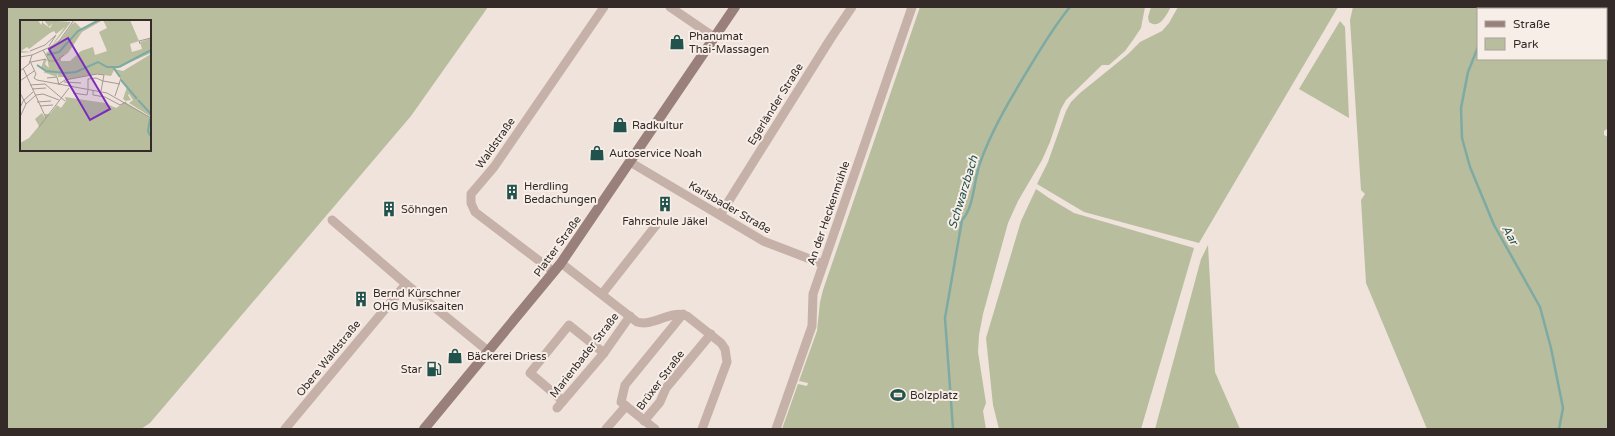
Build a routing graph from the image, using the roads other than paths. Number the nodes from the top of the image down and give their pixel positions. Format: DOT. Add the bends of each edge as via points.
graph roads {
  1 [pos="604,7"];
  2 [pos="670,7"];
  3 [pos="735,7"];
  4 [pos="852,7"];
  5 [pos="912,7"];
  6 [pos="714,37"];
  7 [pos="630,162"];
  8 [pos="720,215"];
  9 [pos="332,220"];
  10 [pos="657,224"];
  11 [pos="561,262"];
  12 [pos="823,264"];
  13 [pos="554,272"];
  14 [pos="406,284"];
  15 [pos="602,294"];
  16 [pos="683,314"];
  17 [pos="630,316"];
  18 [pos="711,334"];
  19 [pos="488,351"];
  20 [pos="604,353"];
  21 [pos="626,406"];
  22 [pos="644,421"];
  23 [pos="285,429"];
  24 [pos="424,429"];
  25 [pos="606,429"];
  26 [pos="655,429"];
  27 [pos="702,429"];
  28 [pos="776,429"];
  1 -- 13 [label="street, Waldstraße" via="494,167 471,194 475,212"];
  2 -- 6 [label="street"];
  3 -- 6 [label="main road, Platter Straße"];
  4 -- 8 [label="street, Egerländer Straße"];
  5 -- 12 [label="street, An der Heckenmühle"];
  6 -- 7 [label="main road, Platter Straße"];
  7 -- 8 [label="street, Karlsbader Straße"];
  7 -- 11 [label="main road, Platter Straße"];
  8 -- 12 [label="street, Karlsbader Straße" via="772,246"];
  9 -- 14 [label="street"];
  10 -- 15 [label="street"];
  11 -- 13 [label="main road, Platter Straße"];
  11 -- 15 [label="street"];
  12 -- 28 [label="street, An der Heckenmühle" via="813,294 812,326"];
  13 -- 19 [label="main road, Platter Straße"];
  14 -- 19 [label="street"];
  14 -- 23 [label="street, Obere Waldstraße"];
  15 -- 17 [label="street"];
  16 -- 17 [label="street" via="647,323 637,322"];
  16 -- 18 [label="street"];
  16 -- 21 [label="street" via="625,385 621,402"];
  17 -- 20 [label="street, Marienbader Straße"];
  18 -- 22 [label="street, Brüxer Straße" via="666,388 660,402"];
  18 -- 27 [label="street" via="725,349 727,362"];
  19 -- 24 [label="main road, Platter Straße"];
  20 -- 20 [label="street, Marienbader Straße" via="560,405 530,373 569,325"];
  21 -- 22 [label="street"];
  21 -- 25 [label="street"];
  22 -- 26 [label="street"];
}
